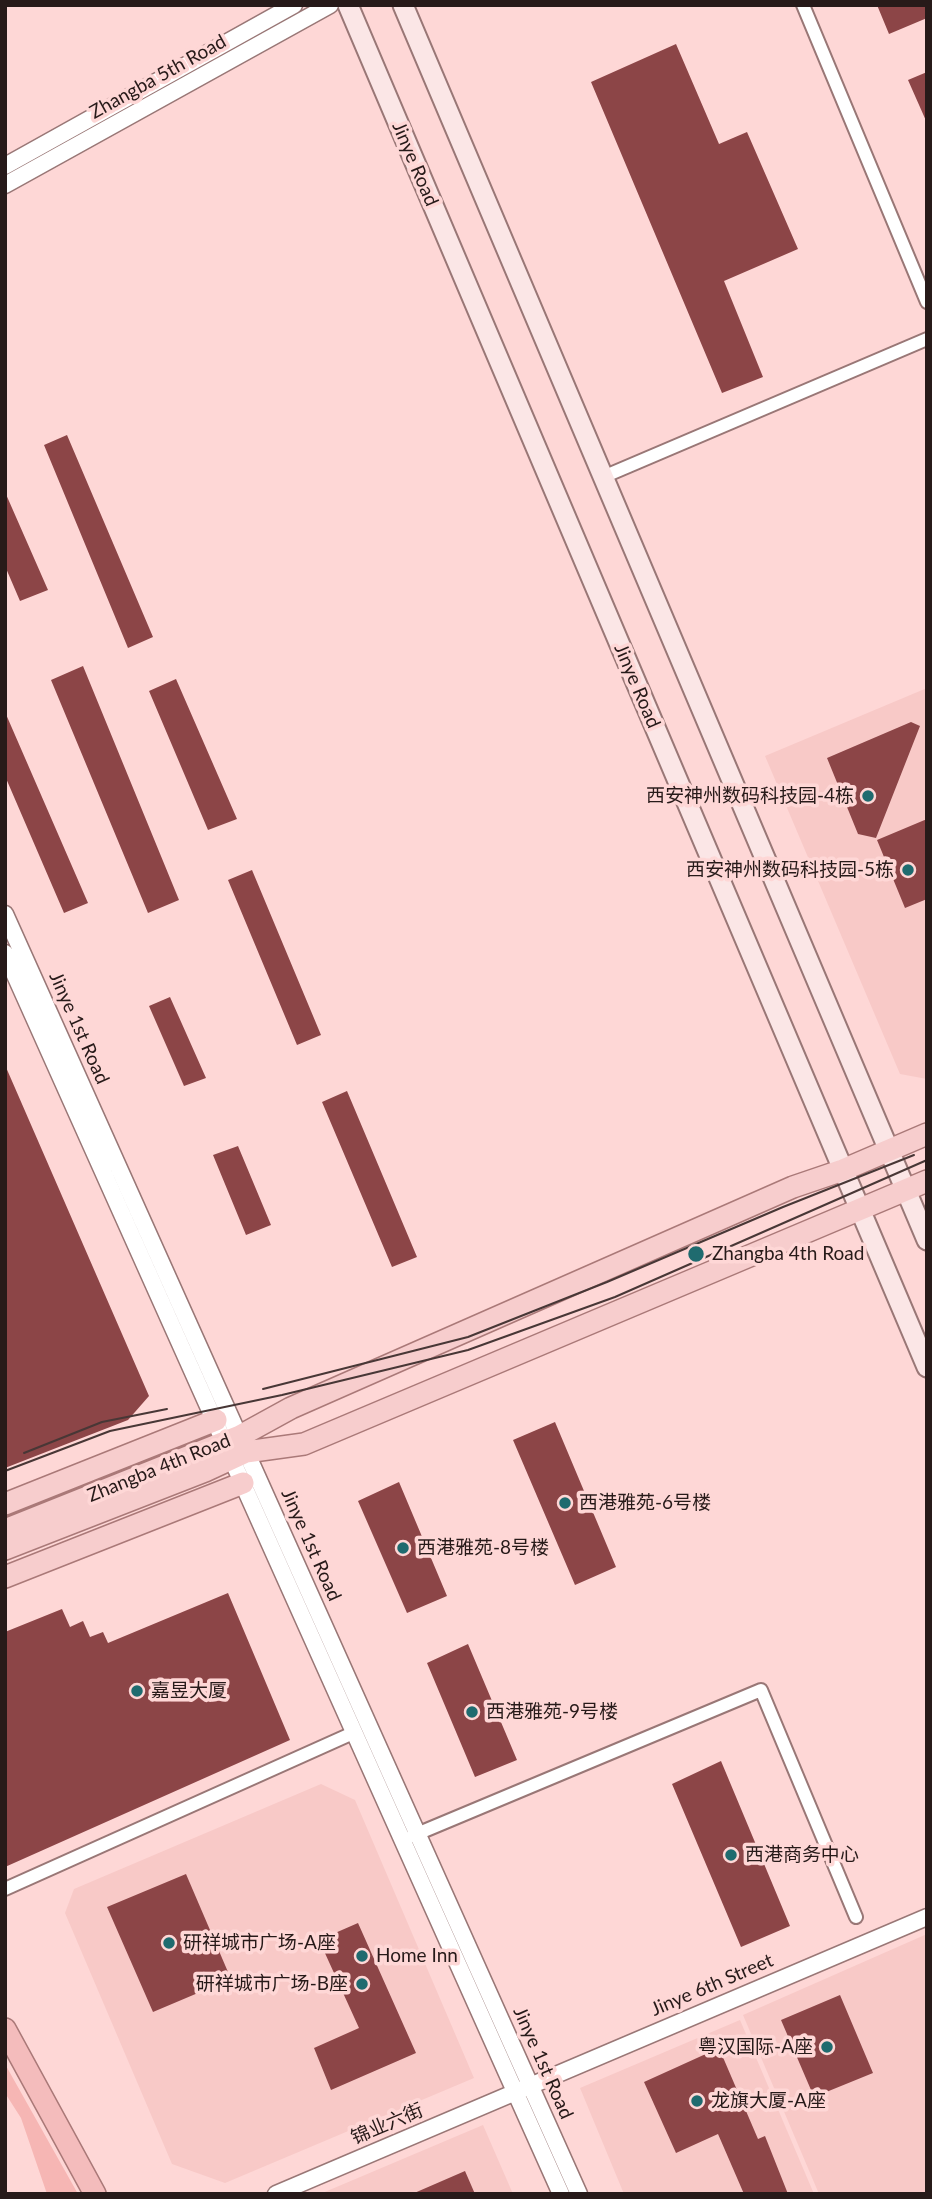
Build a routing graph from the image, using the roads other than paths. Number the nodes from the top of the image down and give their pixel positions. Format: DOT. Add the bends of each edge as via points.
graph roads {
  1 [pos="294,5"];
  2 [pos="330,5"];
  3 [pos="348,5"];
  4 [pos="403,5"];
  5 [pos="803,5"];
  6 [pos="5,166"];
  7 [pos="5,185"];
  8 [pos="927,302"];
  9 [pos="927,339"];
  10 [pos="603,477"];
  11 [pos="5,914"];
  12 [pos="5,953"];
  13 [pos="927,1134"];
  14 [pos="889,1150"];
  15 [pos="843,1170"];
  16 [pos="927,1181"];
  17 [pos="906,1189"];
  18 [pos="859,1209"];
  19 [pos="927,1240"];
  20 [pos="927,1367"];
  21 [pos="216,1420"];
  22 [pos="236,1447"];
  23 [pos="243,1483"];
  24 [pos="122,1493"];
  25 [pos="5,1504"];
  26 [pos="5,1530"];
  27 [pos="5,1549"];
  28 [pos="5,1577"];
  29 [pos="354,1733"];
  30 [pos="418,1834"];
  31 [pos="402,1840"];
  32 [pos="5,1889"];
  33 [pos="856,1917"];
  34 [pos="927,1917"];
  35 [pos="5,2029"];
  36 [pos="522,2089"];
  37 [pos="95,2194"];
  38 [pos="275,2194"];
  39 [pos="561,2194"];
  40 [pos="579,2194"];
  1 -- 6 [label="street, Zhangba 5th Road"];
  2 -- 7 [label="street, Zhangba 5th Road"];
  3 -- 15 [label="main road, Jinye Road"];
  4 -- 10 [label="main road"];
  5 -- 8 [label="street"];
  9 -- 10 [label="street"];
  10 -- 14 [label="main road"];
  11 -- 22 [label="street, Jinye 1st Road"];
  12 -- 21 [label="street, Jinye 1st Road"];
  13 -- 14 [label="main road, Zhangba 4th Road"];
  14 -- 15 [label="main road, Zhangba 4th Road"];
  14 -- 17 [label="main road"];
  15 -- 18 [label="main road, Jinye Road"];
  15 -- 22 [label="main road, Zhangba 4th Road" via="793,1186 328,1391 291,1408"];
  16 -- 17 [label="main road"];
  17 -- 18 [label="main road, Zhangba 4th Road"];
  17 -- 19 [label="main road"];
  18 -- 20 [label="main road, Jinye Road"];
  18 -- 22 [label="main road, Zhangba 4th Road" via="304,1444"];
  21 -- 22 [label="street, Jinye 1st Road"];
  21 -- 25 [label="main road"];
  22 -- 23 [label="street, Jinye 1st Road"];
  22 -- 24 [label="main road, Zhangba 4th Road"];
  22 -- 30 [label="street, Jinye 1st Road"];
  23 -- 28 [label="main road"];
  23 -- 29 [label="street, Jinye 1st Road"];
  24 -- 26 [label="main road, Zhangba 4th Road"];
  24 -- 27 [label="main road, Zhangba 4th Road"];
  29 -- 31 [label="street, Jinye 1st Road"];
  29 -- 32 [label="street"];
  30 -- 31 [label="street"];
  30 -- 33 [label="street" via="761,1690"];
  30 -- 36 [label="street, Jinye 1st Road"];
  31 -- 36 [label="street, Jinye 1st Road"];
  34 -- 36 [label="street, Jinye 6th Street"];
  35 -- 37 [label="highway"];
  36 -- 38 [label="street, 锦业六街"];
  36 -- 39 [label="street, Jinye 1st Road"];
  36 -- 40 [label="street, Jinye 1st Road"];
}
